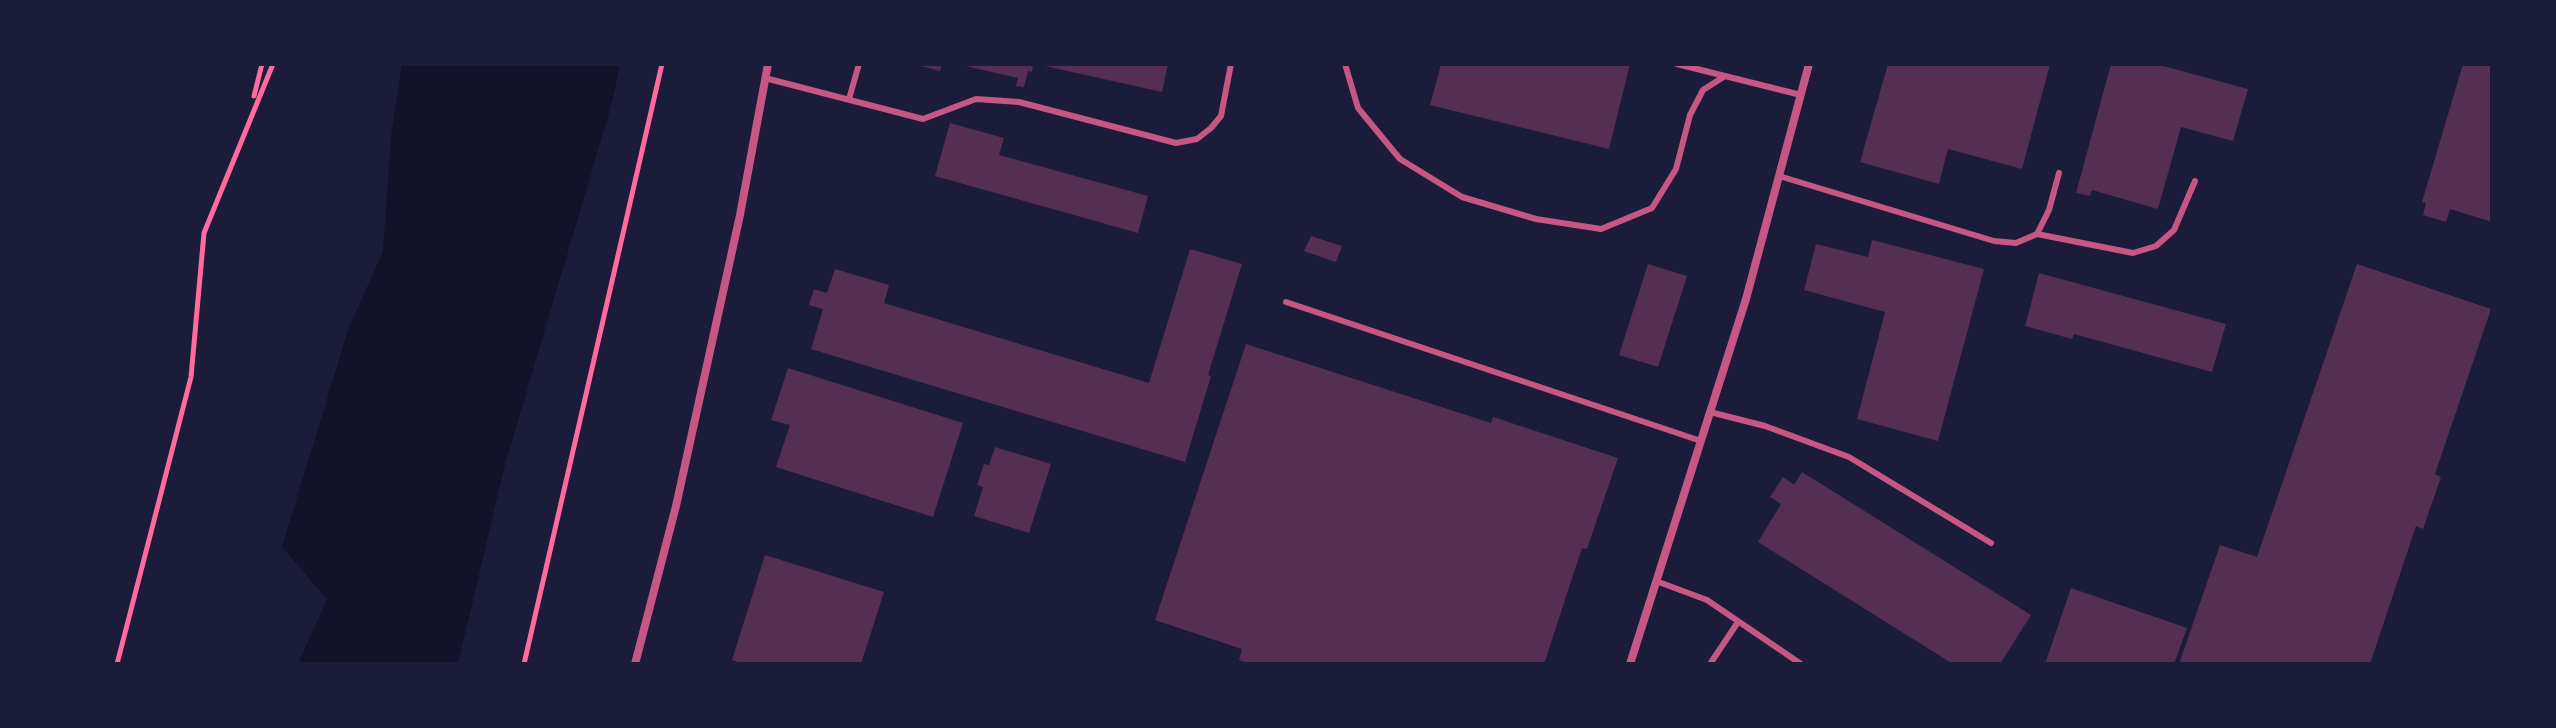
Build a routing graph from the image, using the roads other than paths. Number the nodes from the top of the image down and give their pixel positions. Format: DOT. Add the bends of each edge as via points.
graph roads {
  1 [pos="768,64"];
  2 [pos="859,64"];
  3 [pos="1231,64"];
  4 [pos="1345,64"];
  5 [pos="1677,64"];
  6 [pos="1809,64"];
  7 [pos="1725,76"];
  8 [pos="765,78"];
  9 [pos="1801,95"];
  10 [pos="849,99"];
  11 [pos="2059,173"];
  12 [pos="1779,176"];
  13 [pos="2195,181"];
  14 [pos="2037,234"];
  15 [pos="1286,302"];
  16 [pos="1710,412"];
  17 [pos="1701,441"];
  18 [pos="1991,543"];
  19 [pos="1656,581"];
  20 [pos="1738,622"];
  21 [pos="635,664"];
  22 [pos="1630,664"];
  23 [pos="1710,664"];
  24 [pos="1801,664"];
  1 -- 8 [label="street"];
  2 -- 10 [label="lane"];
  3 -- 10 [label="lane" via="1221,116 1197,139 1176,143 1019,102 976,99 923,119"];
  4 -- 7 [label="lane" via="1358,108 1400,159 1462,197 1536,219 1601,229 1652,208 1676,169 1690,115 1703,90"];
  5 -- 7 [label="lane"];
  6 -- 9 [label="street"];
  7 -- 9 [label="lane"];
  8 -- 10 [label="lane"];
  8 -- 21 [label="street" via="676,506"];
  9 -- 12 [label="street"];
  11 -- 14 [label="lane"];
  12 -- 14 [label="lane" via="1994,241 2016,243"];
  12 -- 16 [label="street"];
  13 -- 14 [label="lane" via="2174,230 2156,246 2133,253"];
  15 -- 17 [label="lane"];
  16 -- 17 [label="street"];
  16 -- 18 [label="lane" via="1849,457"];
  17 -- 19 [label="street"];
  19 -- 20 [label="lane" via="1707,600"];
  19 -- 22 [label="street"];
  20 -- 23 [label="lane"];
  20 -- 24 [label="lane"];
}
